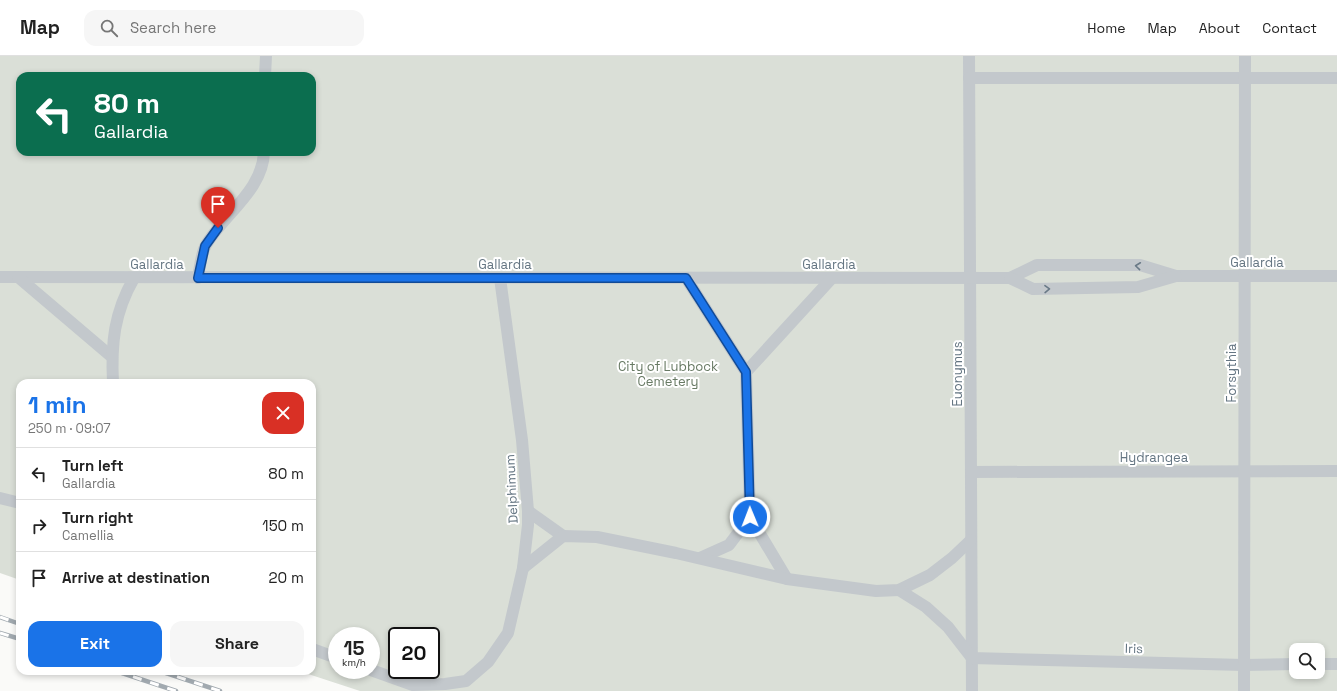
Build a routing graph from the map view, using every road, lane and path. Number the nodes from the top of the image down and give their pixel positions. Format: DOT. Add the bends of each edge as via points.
graph roads {
  1 [pos="266,56"];
  2 [pos="969,56"];
  3 [pos="1245,56"];
  4 [pos="265,72"];
  5 [pos="969,78"];
  6 [pos="1245,78"];
  7 [pos="1337,78"];
  8 [pos="264,156"];
  9 [pos="1176,276"];
  10 [pos="1245,276"];
  11 [pos="1337,276"];
  12 [pos="0,277"];
  13 [pos="18,277"];
  14 [pos="134,278"];
  15 [pos="198,278"];
  16 [pos="500,278"];
  17 [pos="686,278"];
  18 [pos="832,278"];
  19 [pos="970,278"];
  20 [pos="1010,278"];
  21 [pos="112,357"];
  22 [pos="746,372"];
  23 [pos="112,379"];
  24 [pos="1244,471"];
  25 [pos="1337,471"];
  26 [pos="971,472"];
  27 [pos="0,498"];
  28 [pos="16,501"];
  29 [pos="528,510"];
  30 [pos="750,517"];
  31 [pos="563,536"];
  32 [pos="972,540"];
  33 [pos="700,558"];
  34 [pos="523,568"];
  35 [pos="787,579"];
  36 [pos="899,590"];
  37 [pos="316,650"];
  38 [pos="328,655"];
  39 [pos="972,658"];
  40 [pos="1289,664"];
  41 [pos="1325,664"];
  42 [pos="1337,664"];
  43 [pos="1244,665"];
  44 [pos="380,673"];
  45 [pos="972,691"];
  46 [pos="1244,691"];
  1 -- 4 [label="lane"];
  2 -- 5 [label="lane, Euonymus"];
  3 -- 6 [label="lane, Forsythia"];
  5 -- 6 [label="lane"];
  5 -- 19 [label="lane, Euonymus"];
  6 -- 7 [label="lane"];
  6 -- 10 [label="lane, Forsythia"];
  8 -- 15 [label="lane" via="264,163 253,187 205,246"];
  9 -- 10 [label="lane, Gallardia"];
  20 -- 9 [label="lane, Gallardia, one-way" via="1034,290 1138,287"];
  9 -- 20 [label="lane, Gallardia, one-way" via="1140,265 1037,265"];
  10 -- 11 [label="lane, Gallardia"];
  10 -- 24 [label="lane, Forsythia"];
  12 -- 13 [label="lane, Gallardia"];
  13 -- 14 [label="lane, Gallardia"];
  13 -- 21 [label="lane"];
  14 -- 15 [label="lane, Gallardia"];
  14 -- 21 [label="lane" via="123,297 113,336"];
  15 -- 16 [label="lane, Gallardia"];
  16 -- 17 [label="lane, Gallardia"];
  16 -- 29 [label="lane, Delphimum" via="522,440"];
  17 -- 18 [label="lane, Gallardia"];
  17 -- 22 [label="lane"];
  18 -- 19 [label="lane, Gallardia"];
  18 -- 22 [label="lane"];
  19 -- 20 [label="lane, Gallardia"];
  19 -- 26 [label="lane, Euonymus"];
  21 -- 23 [label="lane"];
  22 -- 30 [label="lane"];
  24 -- 25 [label="lane, Hydrangea"];
  24 -- 26 [label="lane, Hydrangea"];
  24 -- 43 [label="lane, Forsythia"];
  26 -- 32 [label="lane, Euonymus"];
  27 -- 28 [label="lane"];
  29 -- 31 [label="lane"];
  29 -- 34 [label="lane, Delphimum"];
  30 -- 33 [label="lane" via="729,545"];
  30 -- 35 [label="lane"];
  31 -- 33 [label="lane" via="597,537"];
  31 -- 34 [label="lane"];
  32 -- 36 [label="lane" via="930,574"];
  32 -- 39 [label="lane, Euonymus"];
  33 -- 35 [label="lane"];
  34 -- 44 [label="lane, Delphimum" via="508,633 488,662 466,681 413,685"];
  35 -- 36 [label="lane" via="876,591"];
  36 -- 39 [label="lane" via="926,607 948,627"];
  37 -- 38 [label="lane"];
  39 -- 43 [label="lane, Iris"];
  39 -- 45 [label="lane, Euonymus"];
  40 -- 43 [label="lane, Iris"];
  41 -- 42 [label="lane"];
  43 -- 46 [label="lane, Forsythia"];
}
